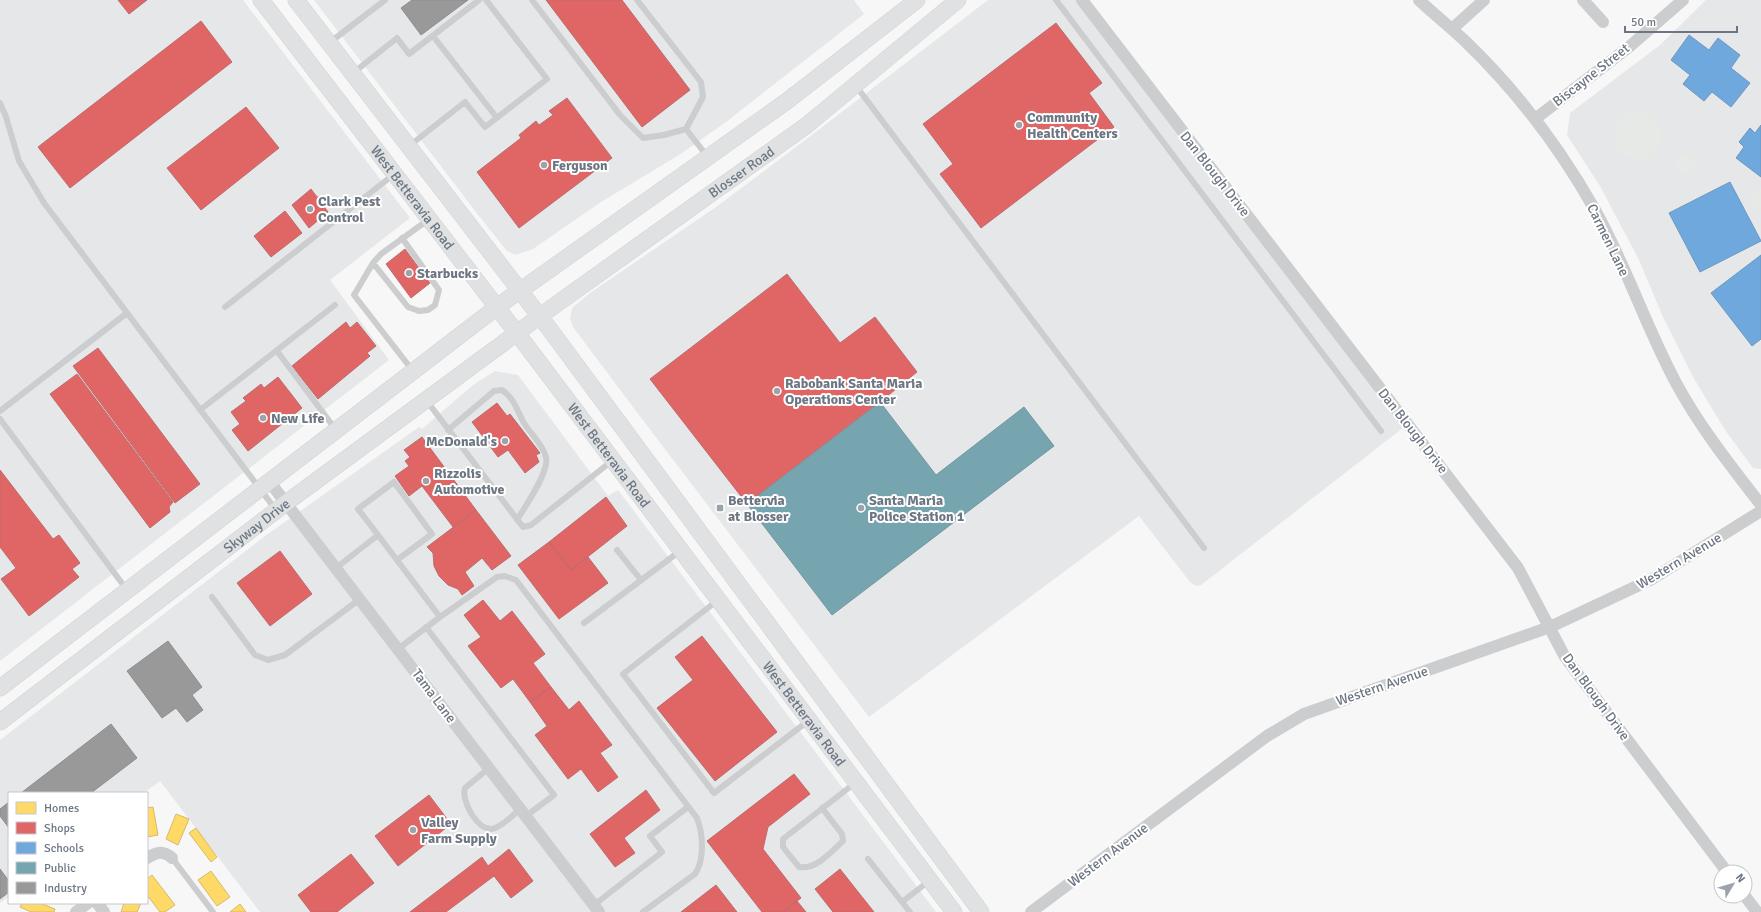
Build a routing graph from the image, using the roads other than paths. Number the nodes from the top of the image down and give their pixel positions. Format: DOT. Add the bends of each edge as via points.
graph roads {
  1 [pos="261,0"];
  2 [pos="296,0"];
  3 [pos="385,0"];
  4 [pos="479,0"];
  5 [pos="486,0"];
  6 [pos="532,0"];
  7 [pos="637,0"];
  8 [pos="917,0"];
  9 [pos="958,0"];
  10 [pos="1056,0"];
  11 [pos="1082,0"];
  12 [pos="1419,0"];
  13 [pos="1484,0"];
  14 [pos="1583,0"];
  15 [pos="1683,0"];
  16 [pos="1603,22"];
  17 [pos="1452,29"];
  18 [pos="433,36"];
  19 [pos="329,43"];
  20 [pos="352,73"];
  21 [pos="855,85"];
  22 [pos="0,103"];
  23 [pos="497,118"];
  24 [pos="1535,119"];
  25 [pos="686,129"];
  26 [pos="409,146"];
  27 [pos="708,157"];
  28 [pos="395,174"];
  29 [pos="429,219"];
  30 [pos="402,238"];
  31 [pos="373,263"];
  32 [pos="520,290"];
  33 [pos="335,305"];
  34 [pos="225,307"];
  35 [pos="497,307"];
  36 [pos="127,313"];
  37 [pos="540,316"];
  38 [pos="517,333"];
  39 [pos="277,351"];
  40 [pos="413,371"];
  41 [pos="426,400"];
  42 [pos="200,410"];
  43 [pos="0,411"];
  44 [pos="0,419"];
  45 [pos="336,430"];
  46 [pos="448,430"];
  47 [pos="1381,431"];
  48 [pos="613,460"];
  49 [pos="264,485"];
  50 [pos="1761,505"];
  51 [pos="281,507"];
  52 [pos="1761,510"];
  53 [pos="517,520"];
  54 [pos="378,535"];
  55 [pos="1204,548"];
  56 [pos="617,550"];
  57 [pos="681,550"];
  58 [pos="397,560"];
  59 [pos="336,568"];
  60 [pos="641,580"];
  61 [pos="127,590"];
  62 [pos="212,597"];
  63 [pos="360,599"];
  64 [pos="718,600"];
  65 [pos="440,617"];
  66 [pos="584,623"];
  67 [pos="426,627"];
  68 [pos="1550,627"];
  69 [pos="398,649"];
  70 [pos="0,688"];
  71 [pos="810,720"];
  72 [pos="0,722"];
  73 [pos="489,768"];
  74 [pos="856,782"];
  75 [pos="688,807"];
  76 [pos="822,808"];
  77 [pos="523,813"];
  78 [pos="148,858"];
  79 [pos="172,858"];
  80 [pos="868,859"];
  81 [pos="1721,864"];
  82 [pos="930,880"];
  83 [pos="902,902"];
  84 [pos="87,904"];
  85 [pos="98,904"];
  86 [pos="596,908"];
  87 [pos="76,912"];
  88 [pos="104,912"];
  89 [pos="213,912"];
  90 [pos="644,912"];
  91 [pos="910,912"];
  92 [pos="954,912"];
  93 [pos="981,912"];
  94 [pos="1031,912"];
  1 -- 28 [label="main road, West Betteravia Road"];
  2 -- 19 [label="main road, West Betteravia Road"];
  3 -- 19 [label="lane"];
  4 -- 18 [label="lane"];
  5 -- 23 [label="lane" via="547,79"];
  6 -- 25 [label="lane" via="620,115 643,138"];
  7 -- 25 [label="lane" via="701,82 703,97"];
  8 -- 27 [label="main road" via="787,101"];
  9 -- 21 [label="main road, Blosser Road"];
  10 -- 47 [label="lane"];
  11 -- 68 [label="street, Dan Blough Drive" via="1518,568"];
  12 -- 17 [label="street, Carmen Lane"];
  13 -- 17 [label="street"];
  14 -- 16 [label="street"];
  15 -- 24 [label="street, Biscayne Street" via="1629,47"];
  17 -- 24 [label="street, Carmen Lane" via="1500,77"];
  18 -- 20 [label="lane" via="409,54 397,38"];
  18 -- 23 [label="lane"];
  19 -- 20 [label="main road, West Betteravia Road"];
  20 -- 26 [label="main road, West Betteravia Road"];
  21 -- 37 [label="main road, Blosser Road" via="807,125"];
  21 -- 55 [label="lane"];
  22 -- 36 [label="lane" via="19,161 44,204"];
  23 -- 26 [label="lane" via="485,127 465,102"];
  24 -- 50 [label="street, Carmen Lane" via="1595,210 1620,258 1643,315 1675,381 1714,445"];
  25 -- 27 [label="lane"];
  26 -- 32 [label="main road, West Betteravia Road"];
  27 -- 32 [label="main road"];
  28 -- 29 [label="main road, West Betteravia Road"];
  28 -- 34 [label="lane"];
  29 -- 30 [label="lane"];
  29 -- 35 [label="main road, West Betteravia Road"];
  30 -- 31 [label="lane"];
  30 -- 31 [label="lane" via="439,290 435,305 428,310 419,311 408,307"];
  31 -- 40 [label="lane" via="354,295"];
  32 -- 35 [label="main road"];
  32 -- 37 [label="main road, West Betteravia Road"];
  33 -- 39 [label="lane"];
  35 -- 38 [label="main road, West Betteravia Road"];
  35 -- 40 [label="main road, Skyway Drive"];
  36 -- 42 [label="lane"];
  36 -- 43 [label="lane"];
  37 -- 38 [label="main road, Blosser Road"];
  37 -- 93 [label="main road, West Betteravia Road"];
  38 -- 41 [label="main road, Skyway Drive"];
  38 -- 48 [label="main road, West Betteravia Road"];
  39 -- 42 [label="lane"];
  39 -- 45 [label="lane"];
  40 -- 45 [label="main road, Skyway Drive"];
  41 -- 46 [label="lane"];
  41 -- 51 [label="main road, Skyway Drive"];
  42 -- 49 [label="lane"];
  44 -- 61 [label="lane"];
  45 -- 49 [label="main road, Skyway Drive"];
  46 -- 53 [label="lane"];
  46 -- 53 [label="lane" via="494,391 502,390 509,395 545,453 547,462"];
  48 -- 53 [label="lane" via="531,525 523,527"];
  48 -- 57 [label="main road, West Betteravia Road"];
  49 -- 51 [label="street, Tama Lane"];
  49 -- 61 [label="main road, Skyway Drive"];
  51 -- 59 [label="street, Tama Lane"];
  51 -- 72 [label="main road, Skyway Drive"];
  52 -- 68 [label="street, Western Avenue" via="1652,579"];
  54 -- 58 [label="lane"];
  54 -- 58 [label="lane" via="358,509 394,482 432,534"];
  54 -- 59 [label="lane"];
  56 -- 60 [label="lane"];
  57 -- 60 [label="lane"];
  57 -- 64 [label="main road, West Betteravia Road"];
  58 -- 65 [label="lane"];
  59 -- 63 [label="street, Tama Lane"];
  60 -- 66 [label="lane"];
  61 -- 70 [label="main road, Skyway Drive"];
  62 -- 63 [label="lane" via="255,655 268,660 285,655"];
  63 -- 69 [label="street, Tama Lane"];
  64 -- 71 [label="main road, West Betteravia Road"];
  64 -- 71 [label="lane" via="623,674 714,793"];
  65 -- 67 [label="lane"];
  65 -- 75 [label="lane" via="497,577 505,576 516,580"];
  67 -- 69 [label="lane"];
  67 -- 77 [label="lane" via="554,795"];
  68 -- 81 [label="street, Dan Blough Drive" via="1565,657"];
  68 -- 94 [label="street, Western Avenue" via="1304,714 1267,736"];
  69 -- 73 [label="street, Tama Lane"];
  71 -- 74 [label="main road, West Betteravia Road"];
  73 -- 77 [label="street, Tama Lane"];
  73 -- 77 [label="lane" via="465,788 464,792 465,802 479,824 492,829"];
  74 -- 76 [label="lane"];
  74 -- 82 [label="main road, West Betteravia Road"];
  75 -- 86 [label="lane" via="650,836 662,852"];
  75 -- 90 [label="lane" via="697,818 701,830 699,867 695,874"];
  76 -- 76 [label="lane" via="783,839 783,847 799,867 807,869 822,860 843,841 842,834"];
  77 -- 86 [label="street, Tama Lane"];
  78 -- 79 [label="street" via="160,852"];
  79 -- 89 [label="lane"];
  80 -- 83 [label="lane"];
  82 -- 83 [label="lane"];
  82 -- 92 [label="main road, West Betteravia Road"];
  83 -- 91 [label="lane"];
  84 -- 87 [label="street"];
  85 -- 88 [label="street"];
}
